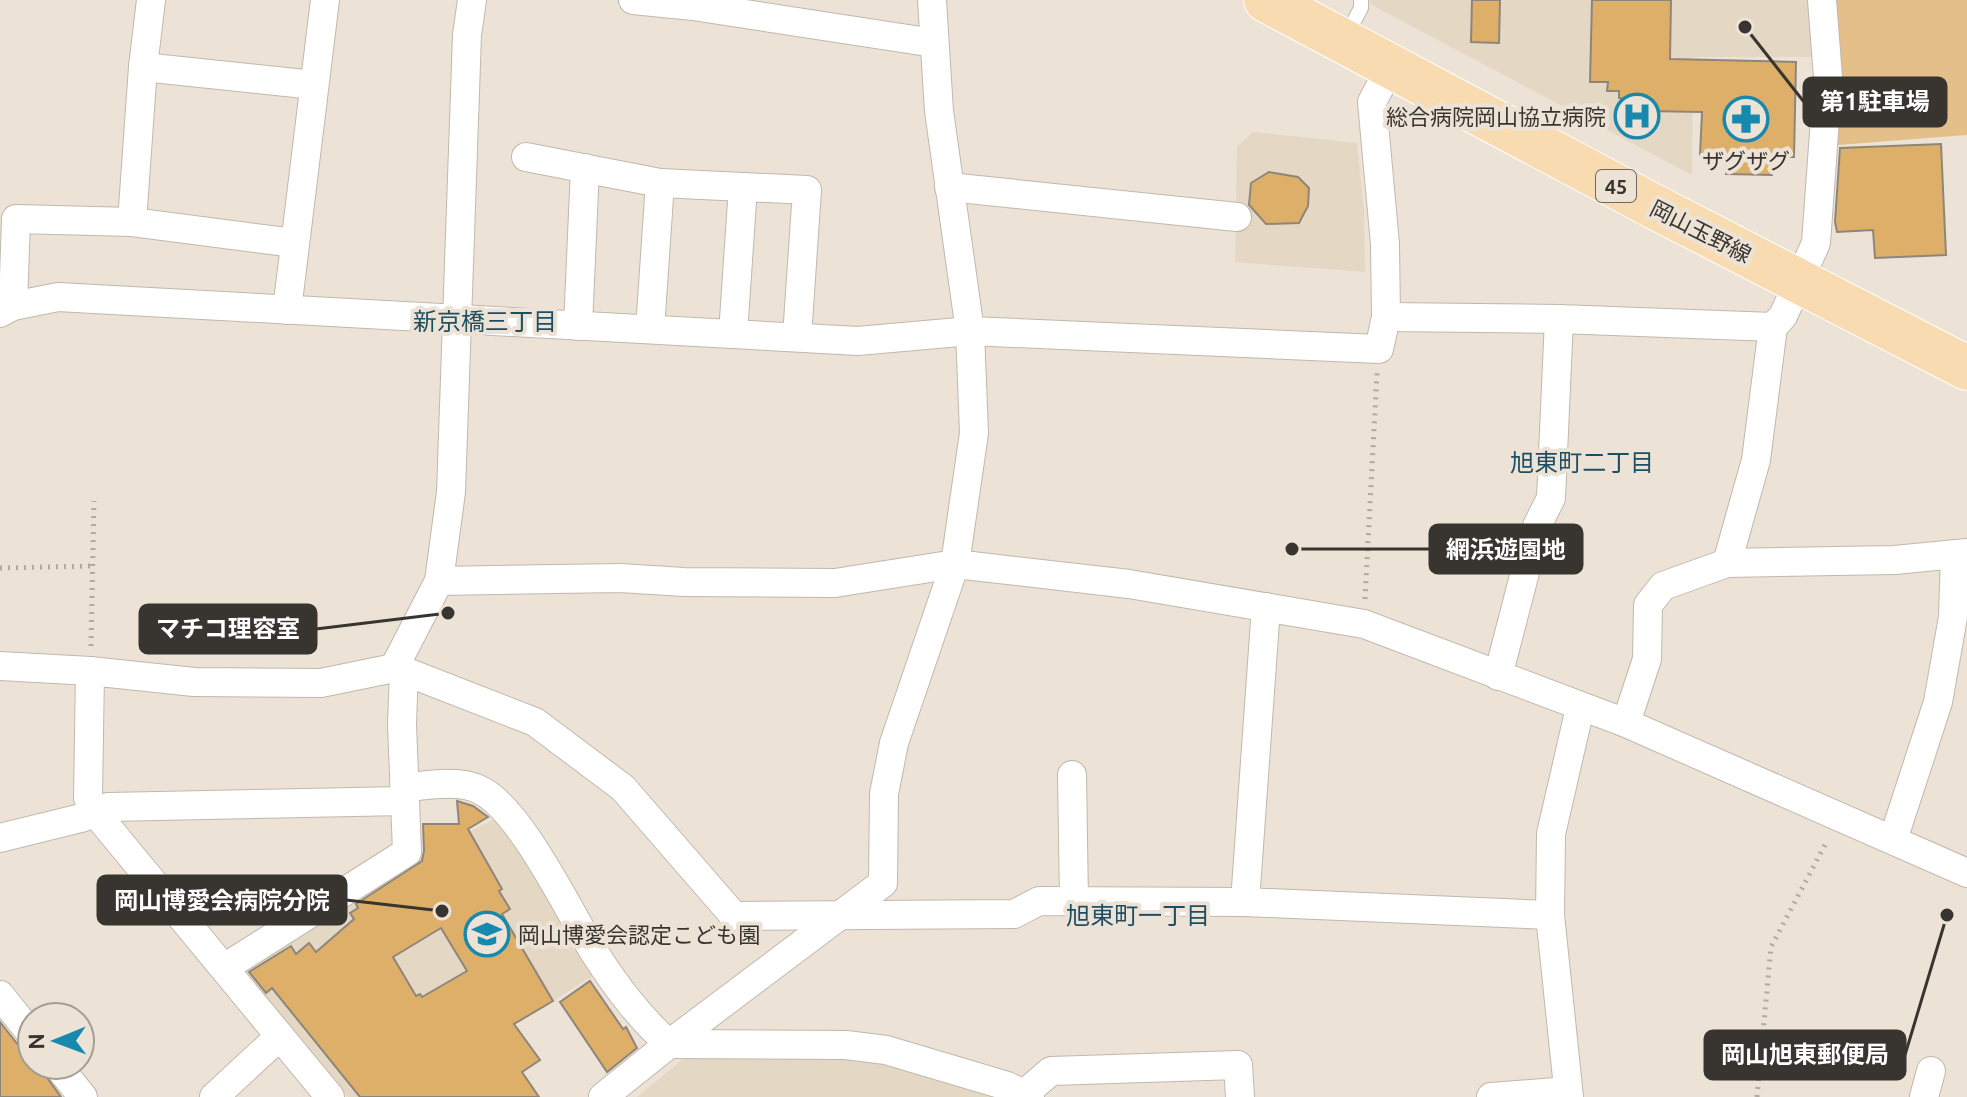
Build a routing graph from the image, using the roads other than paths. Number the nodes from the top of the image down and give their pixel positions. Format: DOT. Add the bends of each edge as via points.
graph roads {
  1 [pos="151,0"];
  2 [pos="325,0"];
  3 [pos="472,0"];
  4 [pos="633,0"];
  5 [pos="932,0"];
  6 [pos="1266,0"];
  7 [pos="1361,0"];
  8 [pos="1822,0"];
  9 [pos="1344,40"];
  10 [pos="934,43"];
  11 [pos="1391,66"];
  12 [pos="143,67"];
  13 [pos="314,85"];
  14 [pos="526,157"];
  15 [pos="585,168"];
  16 [pos="660,183"];
  17 [pos="743,187"];
  18 [pos="949,187"];
  19 [pos="1237,217"];
  20 [pos="8,219"];
  21 [pos="132,222"];
  22 [pos="294,243"];
  23 [pos="1800,282"];
  24 [pos="6,309"];
  25 [pos="287,310"];
  26 [pos="1386,317"];
  27 [pos="458,319"];
  28 [pos="1559,319"];
  29 [pos="578,326"];
  30 [pos="1773,327"];
  31 [pos="650,329"];
  32 [pos="970,331"];
  33 [pos="733,334"];
  34 [pos="797,337"];
  35 [pos="1967,368"];
  36 [pos="1961,554"];
  37 [pos="1727,563"];
  38 [pos="955,564"];
  39 [pos="439,581"];
  40 [pos="1266,607"];
  41 [pos="0,666"];
  42 [pos="399,669"];
  43 [pos="90,671"];
  44 [pos="1498,676"];
  45 [pos="1580,708"];
  46 [pos="1626,723"];
  47 [pos="1072,775"];
  48 [pos="404,795"];
  49 [pos="94,811"];
  50 [pos="0,838"];
  51 [pos="1893,840"];
  52 [pos="1967,873"];
  53 [pos="1074,901"];
  54 [pos="1245,902"];
  55 [pos="1550,915"];
  56 [pos="839,917"];
  57 [pos="224,968"];
  58 [pos="0,995"];
  59 [pos="16,1015"];
  60 [pos="280,1036"];
  61 [pos="669,1044"];
  62 [pos="70,1081"];
  63 [pos="1569,1094"];
  64 [pos="1027,1096"];
  65 [pos="83,1097"];
  66 [pos="214,1097"];
  67 [pos="330,1097"];
  68 [pos="603,1097"];
  69 [pos="1240,1097"];
  70 [pos="1491,1097"];
  1 -- 12 [label="street"];
  2 -- 13 [label="street"];
  3 -- 27 [label="street"];
  4 -- 10 [label="street"];
  5 -- 10 [label="street"];
  6 -- 9 [label="main road, 岡山玉野線 / 45"];
  7 -- 9 [label="lane"];
  8 -- 23 [label="street" via="1828,77 1816,243"];
  9 -- 11 [label="main road, 岡山玉野線 / 45"];
  10 -- 18 [label="street"];
  11 -- 23 [label="main road, 岡山玉野線 / 45"];
  11 -- 26 [label="street" via="1372,102"];
  12 -- 13 [label="street"];
  12 -- 21 [label="street"];
  13 -- 22 [label="street"];
  14 -- 15 [label="street"];
  15 -- 16 [label="street"];
  15 -- 29 [label="street"];
  16 -- 17 [label="street"];
  16 -- 31 [label="street"];
  17 -- 33 [label="street"];
  17 -- 34 [label="street" via="807,190"];
  18 -- 19 [label="street"];
  18 -- 32 [label="street"];
  20 -- 21 [label="street"];
  20 -- 24 [label="street"];
  21 -- 22 [label="street"];
  22 -- 25 [label="street"];
  23 -- 30 [label="street"];
  23 -- 35 [label="main road, 岡山玉野線 / 45"];
  24 -- 25 [label="street" via="58,297"];
  25 -- 27 [label="street"];
  26 -- 28 [label="street"];
  26 -- 32 [label="street" via="1379,349"];
  27 -- 29 [label="street"];
  27 -- 39 [label="street" via="451,492"];
  28 -- 30 [label="street"];
  28 -- 44 [label="street" via="1551,498 1537,526"];
  29 -- 31 [label="street"];
  30 -- 37 [label="street" via="1756,460"];
  31 -- 33 [label="street"];
  32 -- 34 [label="street" via="858,341"];
  32 -- 38 [label="street" via="974,433"];
  33 -- 34 [label="street"];
  36 -- 37 [label="street"];
  36 -- 51 [label="street" via="1938,702"];
  37 -- 46 [label="street" via="1663,586 1648,605 1647,659"];
  38 -- 39 [label="street" via="835,583"];
  38 -- 40 [label="street" via="1129,584"];
  38 -- 56 [label="street" via="894,743 884,794 883,883"];
  39 -- 42 [label="street"];
  40 -- 44 [label="street" via="1364,624"];
  40 -- 54 [label="street"];
  41 -- 43 [label="street"];
  42 -- 43 [label="street" via="321,683 194,682"];
  42 -- 48 [label="street"];
  42 -- 56 [label="street" via="535,722 573,750 623,788 734,916"];
  43 -- 49 [label="street" via="88,798"];
  44 -- 45 [label="street"];
  45 -- 46 [label="street"];
  45 -- 55 [label="street" via="1551,834"];
  46 -- 51 [label="street"];
  47 -- 53 [label="street"];
  48 -- 49 [label="street"];
  48 -- 57 [label="street" via="407,852"];
  48 -- 61 [label="street" via="425,785 479,788 506,811 613,980 638,1015"];
  49 -- 50 [label="street"];
  49 -- 57 [label="street"];
  51 -- 52 [label="street"];
  53 -- 54 [label="street"];
  53 -- 56 [label="street" via="1039,901 1014,914"];
  54 -- 55 [label="street"];
  55 -- 63 [label="street"];
  56 -- 61 [label="street"];
  57 -- 60 [label="street"];
  58 -- 59 [label="street"];
  60 -- 66 [label="street"];
  60 -- 67 [label="street"];
  61 -- 64 [label="street" via="873,1048"];
  61 -- 68 [label="street"];
  62 -- 65 [label="street"];
  63 -- 70 [label="street"];
  64 -- 69 [label="street" via="1051,1071 1238,1065"];
}
